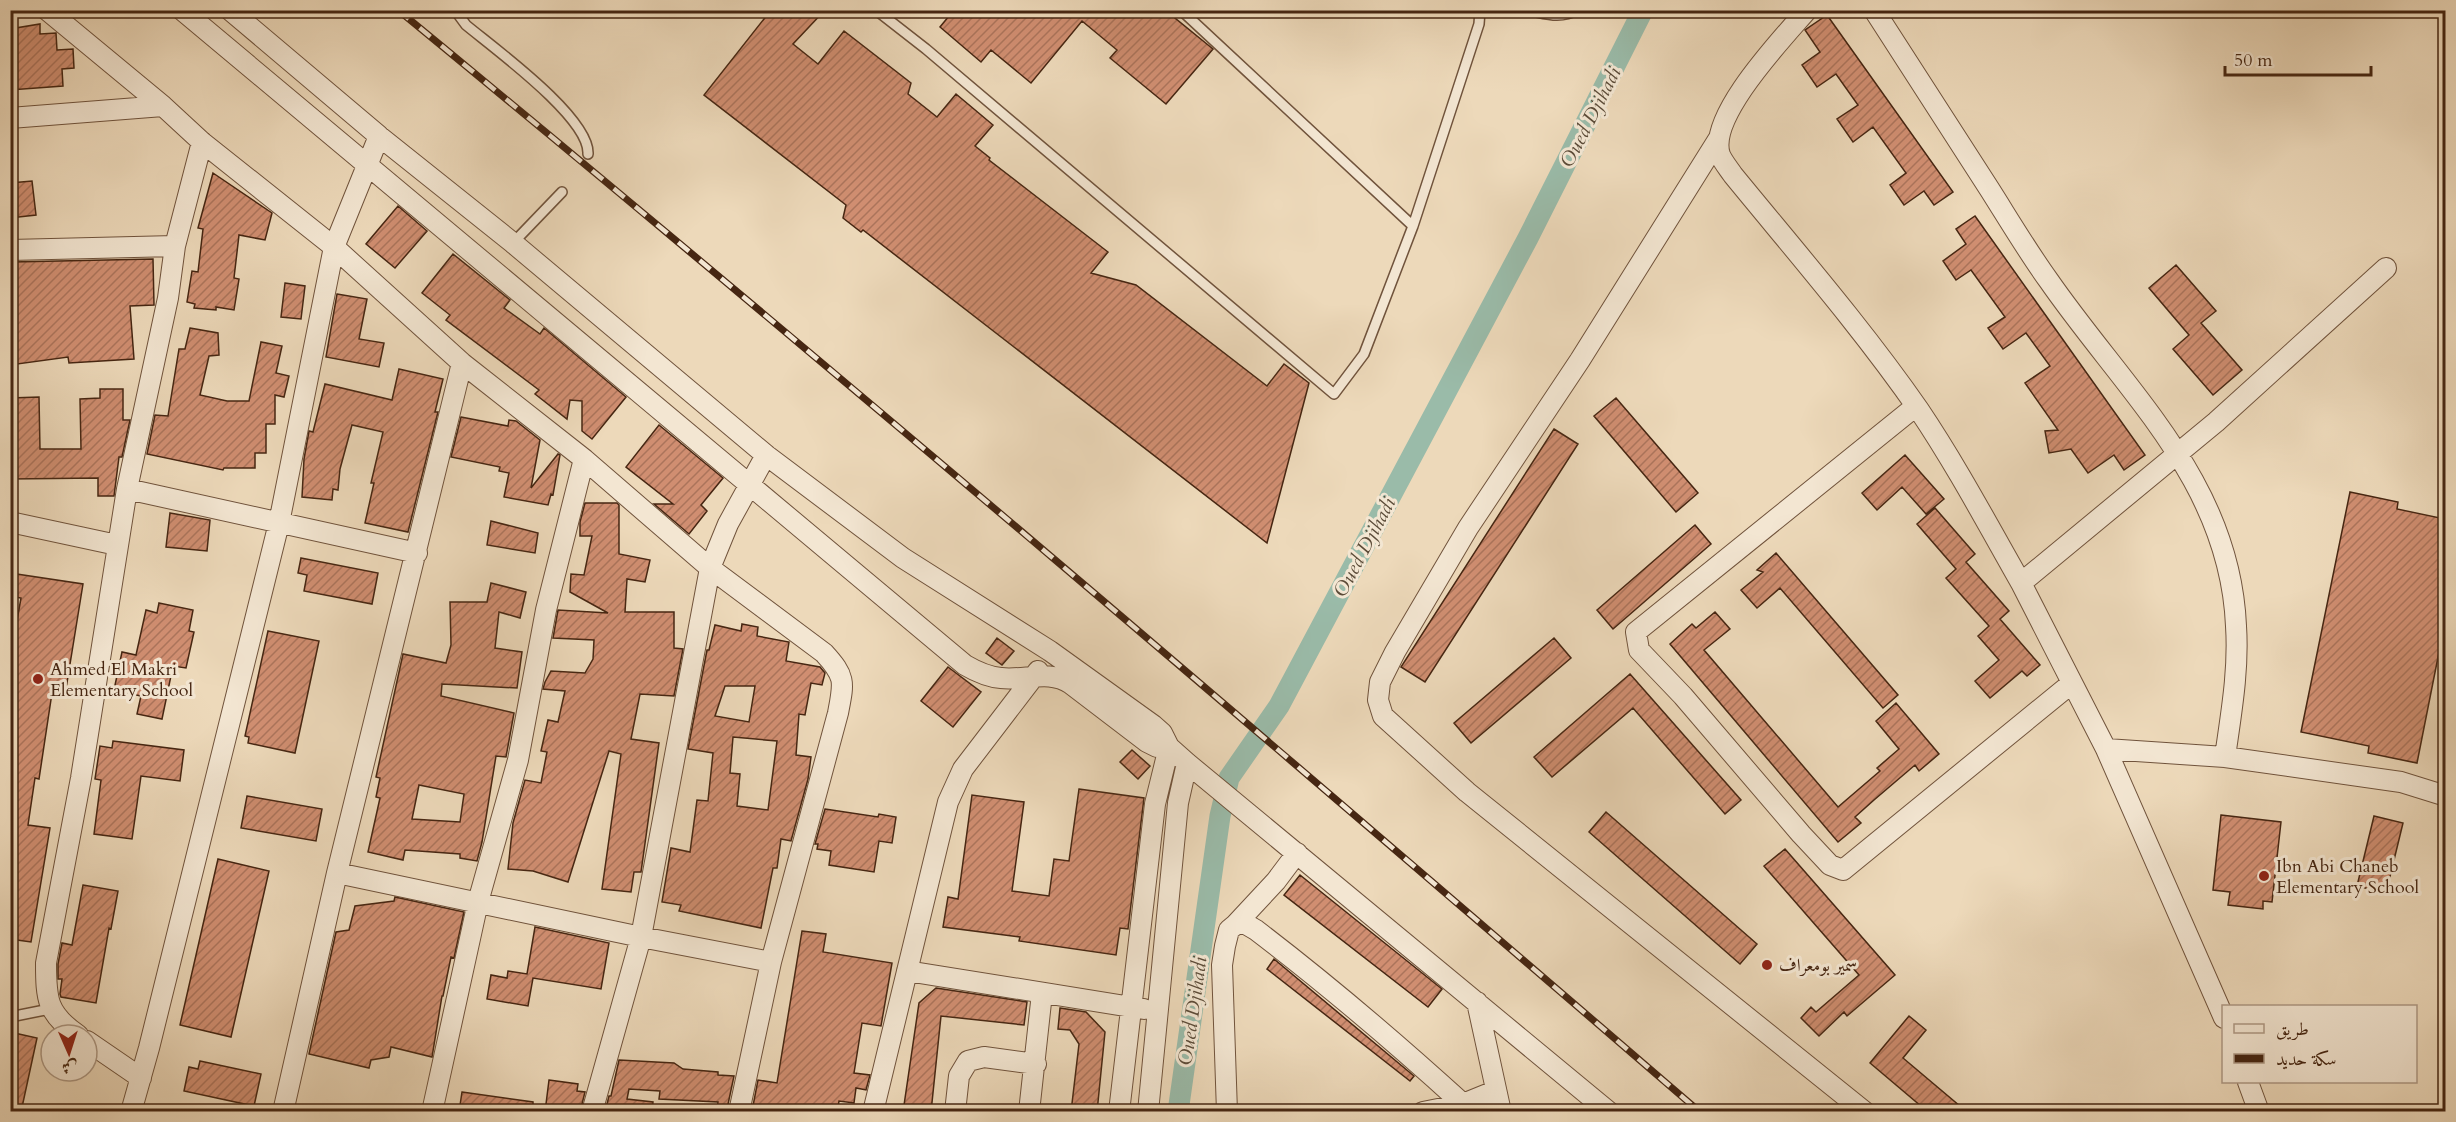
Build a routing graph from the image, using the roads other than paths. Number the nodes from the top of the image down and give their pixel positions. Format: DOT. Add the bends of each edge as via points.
graph roads {
  1 [pos="47,10"];
  2 [pos="182,10"];
  3 [pos="230,10"];
  4 [pos="455,10"];
  5 [pos="876,10"];
  6 [pos="1181,10"];
  7 [pos="1480,10"];
  8 [pos="1528,10"];
  9 [pos="1576,10"];
  10 [pos="1807,10"];
  11 [pos="1874,10"];
  12 [pos="163,106"];
  13 [pos="10,118"];
  14 [pos="379,136"];
  15 [pos="1719,138"];
  16 [pos="202,142"];
  17 [pos="588,154"];
  18 [pos="366,165"];
  19 [pos="562,192"];
  20 [pos="1413,226"];
  21 [pos="513,243"];
  22 [pos="175,246"];
  23 [pos="334,247"];
  24 [pos="10,250"];
  25 [pos="2386,268"];
  26 [pos="462,363"];
  27 [pos="1916,406"];
  28 [pos="2179,453"];
  29 [pos="766,455"];
  30 [pos="584,459"];
  31 [pos="748,485"];
  32 [pos="127,489"];
  33 [pos="10,522"];
  34 [pos="279,523"];
  35 [pos="117,545"];
  36 [pos="417,553"];
  37 [pos="710,568"];
  38 [pos="2021,583"];
  39 [pos="1050,651"];
  40 [pos="1035,676"];
  41 [pos="2072,682"];
  42 [pos="1170,747"];
  43 [pos="2106,749"];
  44 [pos="2225,757"];
  45 [pos="1187,763"];
  46 [pos="2445,796"];
  47 [pos="1297,853"];
  48 [pos="338,873"];
  49 [pos="478,902"];
  50 [pos="1235,925"];
  51 [pos="641,937"];
  52 [pos="771,962"];
  53 [pos="907,971"];
  54 [pos="1042,993"];
  55 [pos="1477,1002"];
  56 [pos="1133,1007"];
  57 [pos="50,1009"];
  58 [pos="1158,1011"];
  59 [pos="2222,1016"];
  60 [pos="10,1017"];
  61 [pos="60,1023"];
  62 [pos="99,1049"];
  63 [pos="1036,1064"];
  64 [pos="141,1078"];
  65 [pos="2248,1083"];
  66 [pos="1495,1091"];
  67 [pos="1463,1104"];
  68 [pos="131,1112"];
  69 [pos="283,1112"];
  70 [pos="432,1112"];
  71 [pos="592,1112"];
  72 [pos="739,1112"];
  73 [pos="873,1112"];
  74 [pos="955,1112"];
  75 [pos="1029,1112"];
  76 [pos="1119,1112"];
  77 [pos="1148,1112"];
  78 [pos="1227,1112"];
  79 [pos="1423,1112"];
  80 [pos="1501,1112"];
  81 [pos="1609,1112"];
  82 [pos="1865,1112"];
  83 [pos="2259,1112"];
  1 -- 12 [label="street"];
  2 -- 18 [label="street"];
  3 -- 14 [label="street"];
  4 -- 17 [label="lane" via="466,25 559,104 582,132"];
  5 -- 20 [label="lane" via="1334,394 1364,354"];
  6 -- 20 [label="lane"];
  7 -- 20 [label="lane" via="1479,24"];
  8 -- 9 [label="lane" via="1553,16"];
  10 -- 15 [label="street" via="1730,108"];
  11 -- 28 [label="street" via="2049,282"];
  12 -- 13 [label="street"];
  12 -- 16 [label="street"];
  14 -- 18 [label="street"];
  14 -- 21 [label="street"];
  15 -- 27 [label="street" via="1720,155 1733,175 1868,340"];
  15 -- 82 [label="street" via="1580,360 1468,528 1395,652 1380,682 1378,700 1383,716 1467,792"];
  16 -- 22 [label="street"];
  16 -- 23 [label="street"];
  18 -- 23 [label="street"];
  18 -- 31 [label="street"];
  19 -- 21 [label="lane"];
  21 -- 29 [label="street"];
  22 -- 24 [label="street"];
  22 -- 32 [label="street" via="168,298"];
  23 -- 26 [label="street"];
  23 -- 34 [label="street"];
  25 -- 28 [label="street"];
  26 -- 30 [label="street"];
  26 -- 36 [label="street"];
  27 -- 38 [label="street"];
  27 -- 41 [label="street" via="1636,632 1639,650 1816,850 1830,865 1843,870"];
  28 -- 38 [label="street"];
  28 -- 44 [label="street" via="2216,527 2229,576 2236,626 2234,693"];
  29 -- 31 [label="street"];
  29 -- 39 [label="street" via="903,558"];
  30 -- 37 [label="street"];
  30 -- 49 [label="street" via="546,610 518,760"];
  31 -- 37 [label="street"];
  31 -- 40 [label="street" via="965,665 1003,679"];
  32 -- 34 [label="street"];
  32 -- 35 [label="street"];
  33 -- 35 [label="street"];
  34 -- 36 [label="street"];
  34 -- 64 [label="street"];
  35 -- 57 [label="street" via="81,778 46,963"];
  36 -- 48 [label="street"];
  37 -- 51 [label="street"];
  37 -- 52 [label="street" via="824,653 842,679 834,727"];
  38 -- 41 [label="street"];
  39 -- 40 [label="street"];
  39 -- 42 [label="street" via="1158,729"];
  40 -- 42 [label="street" via="1065,680 1147,742"];
  40 -- 53 [label="street" via="963,770 948,802"];
  41 -- 43 [label="street"];
  42 -- 45 [label="street"];
  42 -- 56 [label="street" via="1155,804"];
  43 -- 44 [label="street"];
  43 -- 59 [label="street"];
  44 -- 46 [label="street" via="2402,782"];
  45 -- 47 [label="street"];
  45 -- 58 [label="street" via="1178,803"];
  47 -- 50 [label="street"];
  47 -- 55 [label="street"];
  48 -- 49 [label="street"];
  48 -- 69 [label="street"];
  49 -- 51 [label="street"];
  49 -- 70 [label="street"];
  50 -- 67 [label="street" via="1244,923 1256,930 1326,984"];
  50 -- 78 [label="street" via="1229,930 1222,965"];
  51 -- 52 [label="street"];
  51 -- 71 [label="street"];
  52 -- 72 [label="street"];
  53 -- 54 [label="street"];
  53 -- 73 [label="street"];
  54 -- 56 [label="street"];
  54 -- 63 [label="street"];
  55 -- 66 [label="street"];
  55 -- 81 [label="street"];
  56 -- 58 [label="street"];
  56 -- 76 [label="street"];
  57 -- 60 [label="lane"];
  57 -- 61 [label="street"];
  58 -- 77 [label="street"];
  62 -- 64 [label="street"];
  63 -- 74 [label="street" via="984,1057 968,1061 959,1076"];
  63 -- 75 [label="street"];
  64 -- 68 [label="street"];
  65 -- 83 [label="street"];
  66 -- 67 [label="street"];
  66 -- 80 [label="street"];
  67 -- 79 [label="street"];
}
